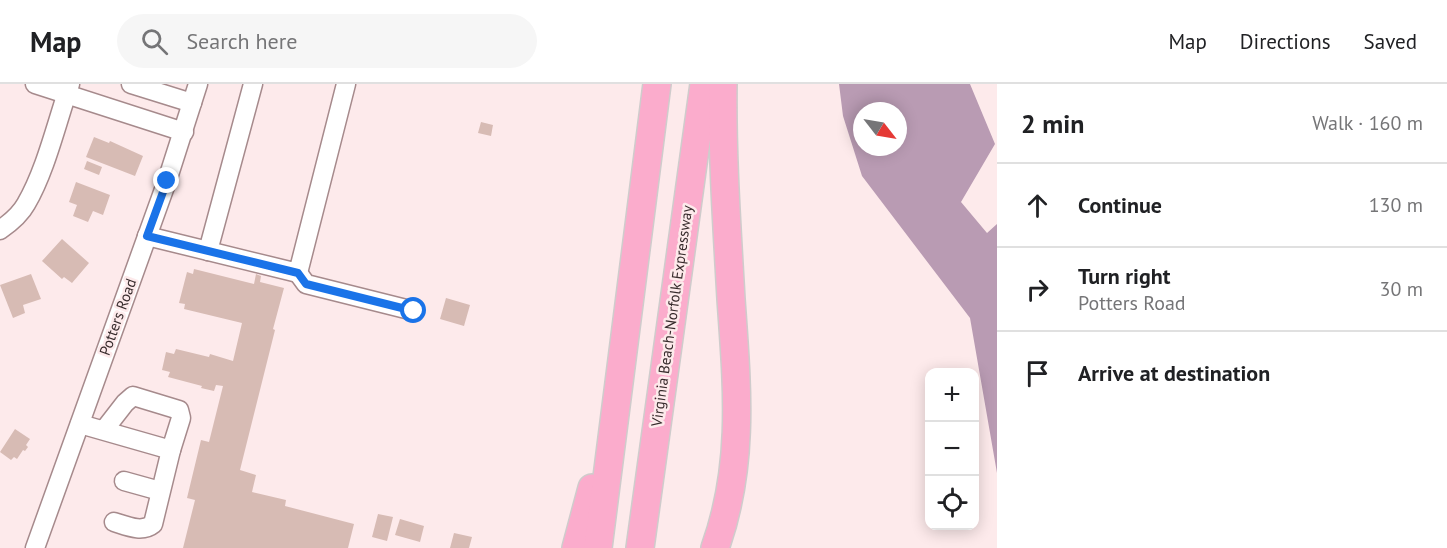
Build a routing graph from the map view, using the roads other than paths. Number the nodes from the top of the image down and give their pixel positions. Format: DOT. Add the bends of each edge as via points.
graph roads {
  1 [pos="35,84"];
  2 [pos="130,84"];
  3 [pos="198,84"];
  4 [pos="253,84"];
  5 [pos="346,84"];
  6 [pos="657,84"];
  7 [pos="704,84"];
  8 [pos="723,84"];
  9 [pos="68,89"];
  10 [pos="192,103"];
  11 [pos="184,132"];
  12 [pos="0,231"];
  13 [pos="147,236"];
  14 [pos="208,251"];
  15 [pos="298,273"];
  16 [pos="414,311"];
  17 [pos="617,400"];
  18 [pos="80,424"];
  19 [pos="104,430"];
  20 [pos="171,450"];
  21 [pos="124,481"];
  22 [pos="160,491"];
  23 [pos="114,522"];
  24 [pos="35,548"];
  25 [pos="576,548"];
  26 [pos="598,548"];
  27 [pos="640,548"];
  28 [pos="715,548"];
  1 -- 9 [label="street"];
  2 -- 10 [label="street"];
  3 -- 10 [label="street, Potters Road"];
  4 -- 14 [label="street"];
  5 -- 15 [label="street"];
  6 -- 17 [label="highway"];
  7 -- 27 [label="highway, Virginia Beach-Norfolk Expressway"];
  8 -- 28 [label="highway" via="722,138 737,439 731,492"];
  9 -- 11 [label="street"];
  9 -- 12 [label="street" via="26,205"];
  10 -- 11 [label="street, Potters Road"];
  11 -- 13 [label="street, Potters Road"];
  13 -- 14 [label="street"];
  13 -- 18 [label="street, Potters Road"];
  14 -- 15 [label="street"];
  15 -- 16 [label="street" via="306,284"];
  17 -- 25 [label="highway"];
  17 -- 26 [label="highway"];
  18 -- 19 [label="street"];
  18 -- 24 [label="street, Potters Road"];
  19 -- 20 [label="street"];
  19 -- 20 [label="street" via="133,396 179,410 181,418"];
  20 -- 22 [label="street"];
  21 -- 22 [label="street"];
  22 -- 23 [label="street" via="157,513 148,528"];
}
